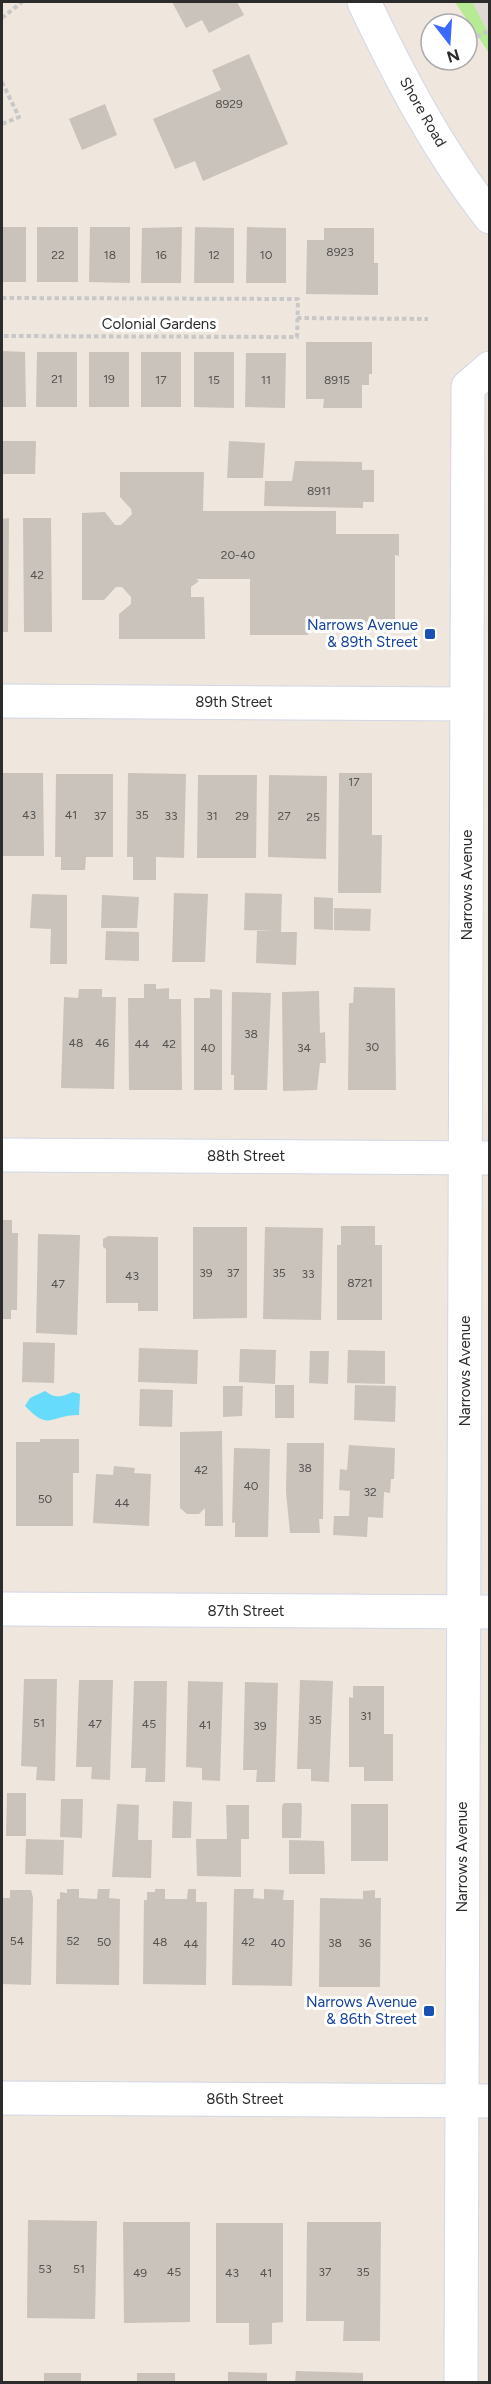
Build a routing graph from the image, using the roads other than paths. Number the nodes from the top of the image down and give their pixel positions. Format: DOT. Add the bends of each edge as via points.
graph roads {
  1 [pos="364,2"];
  2 [pos="489,218"];
  3 [pos="489,368"];
  4 [pos="2,701"];
  5 [pos="467,704"];
  6 [pos="2,1155"];
  7 [pos="478,1158"];
  8 [pos="2,1609"];
  9 [pos="477,1612"];
  10 [pos="2,2098"];
  11 [pos="476,2101"];
  12 [pos="461,2382"];
  1 -- 2 [label="street, Shore Road" via="415,101"];
  3 -- 5 [label="street, Narrows Avenue" via="468,387"];
  4 -- 5 [label="street, 89th Street"];
  5 -- 7 [label="street, Narrows Avenue"];
  6 -- 7 [label="street, 88th Street"];
  7 -- 9 [label="street, Narrows Avenue"];
  8 -- 9 [label="street, 87th Street"];
  9 -- 11 [label="street, Narrows Avenue"];
  10 -- 11 [label="street, 86th Street"];
  11 -- 12 [label="street, Narrows Avenue"];
}
